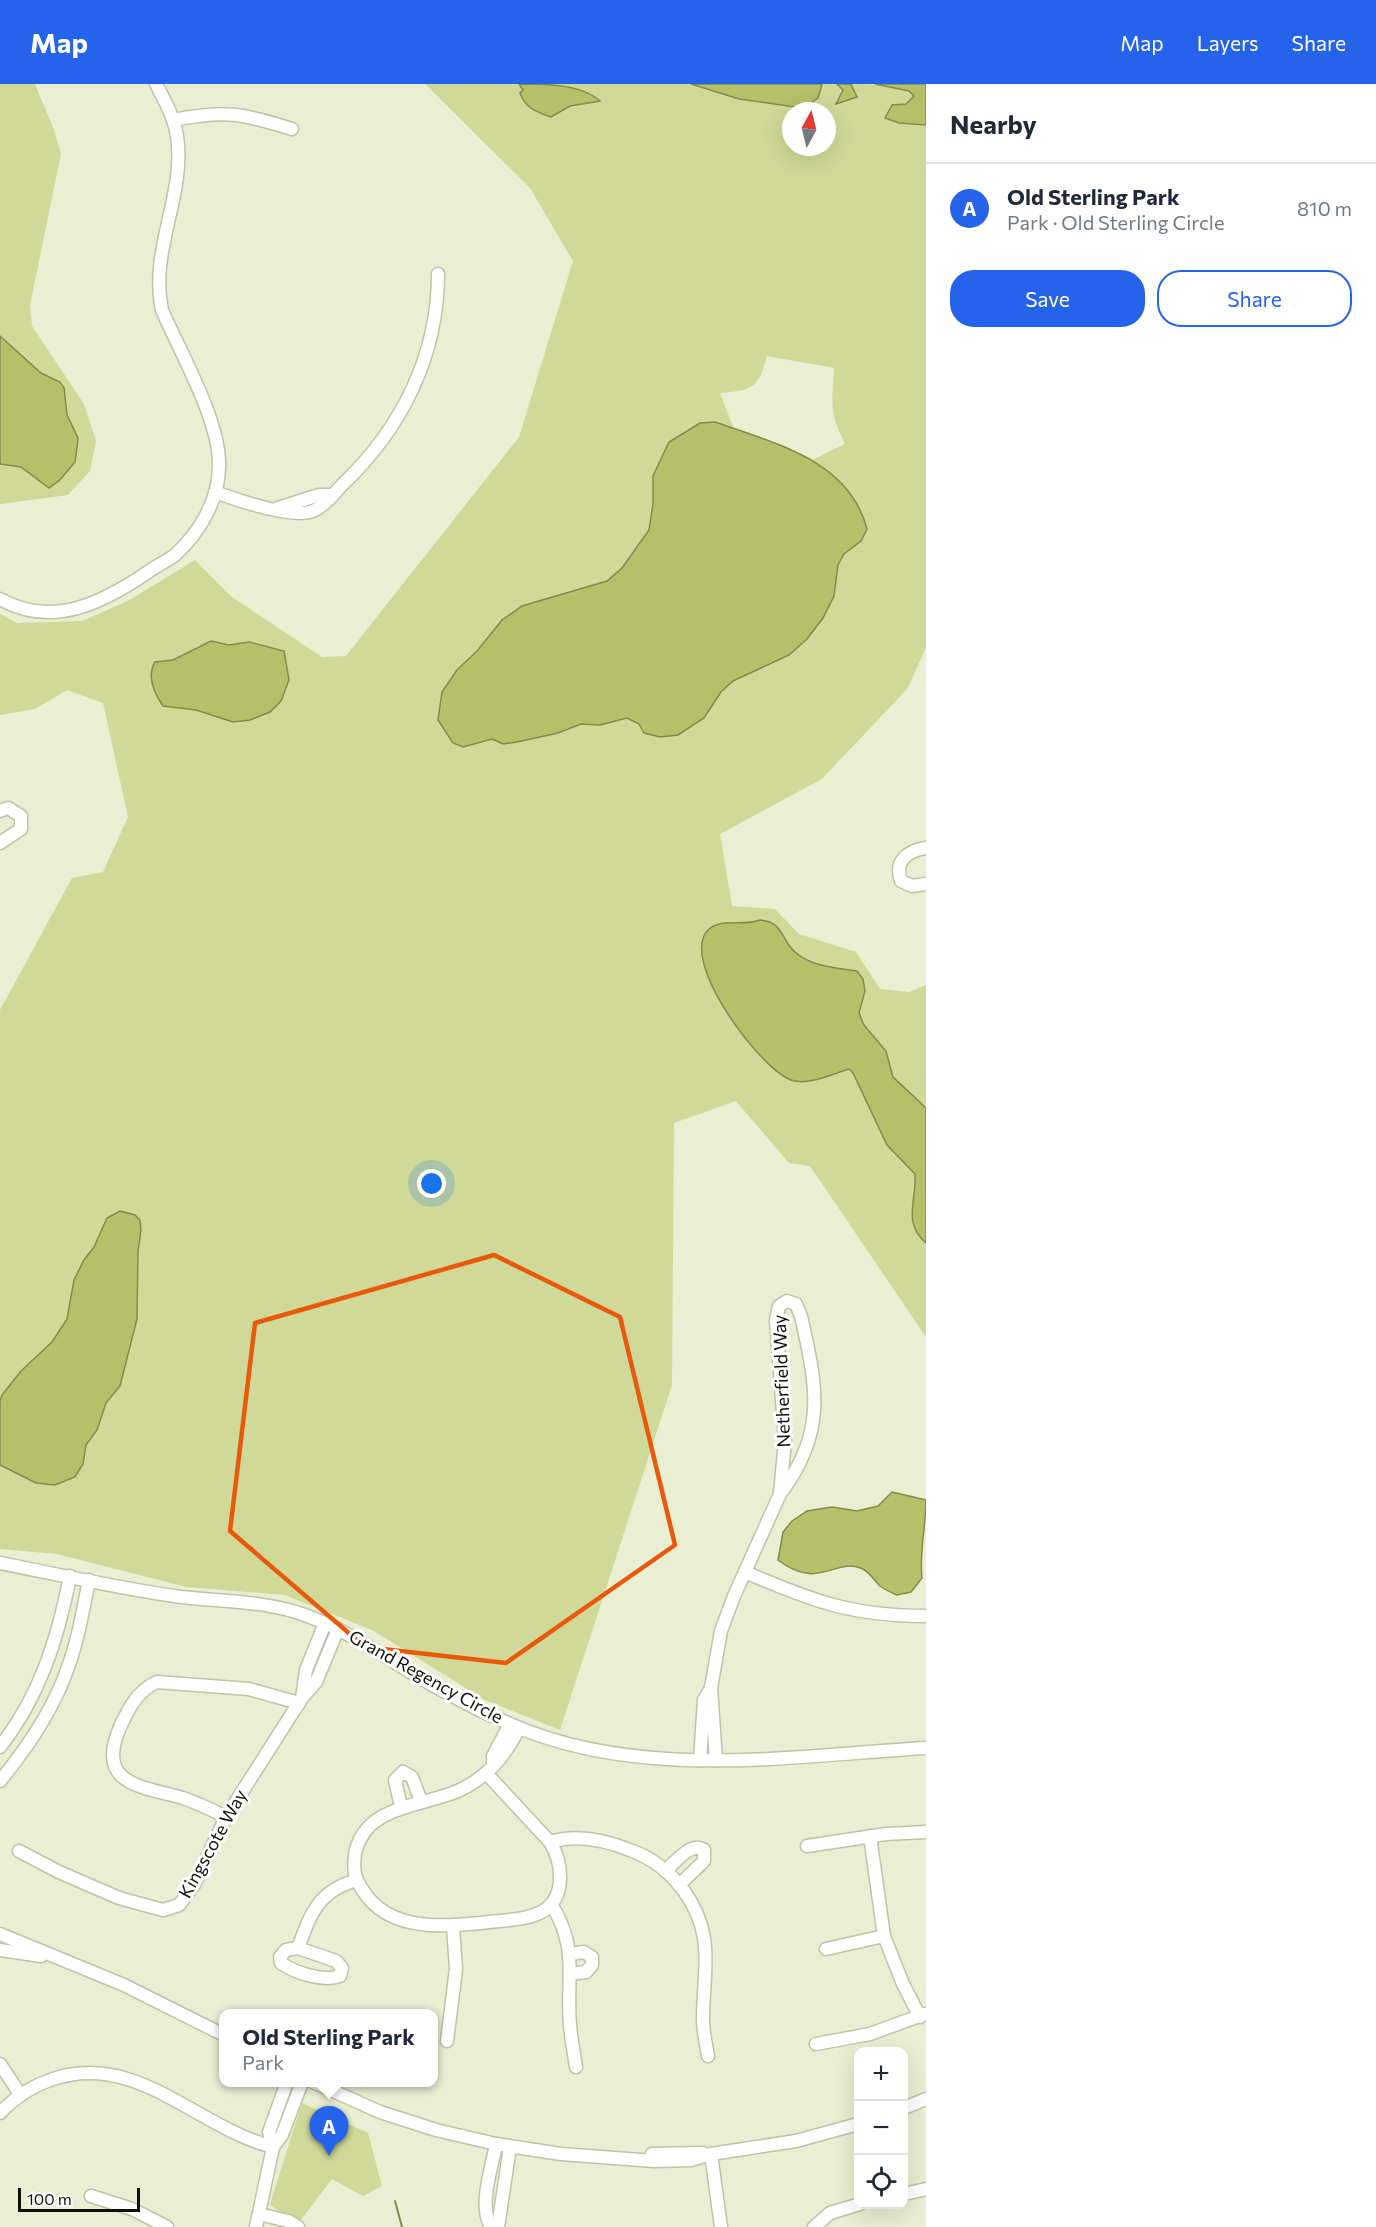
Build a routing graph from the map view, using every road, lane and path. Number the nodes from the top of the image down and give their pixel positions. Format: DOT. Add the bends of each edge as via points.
graph roads {
  1 [pos="156,84"];
  2 [pos="173,120"];
  3 [pos="292,129"];
  4 [pos="438,274"];
  5 [pos="215,492"];
  6 [pos="0,599"];
  7 [pos="0,811"];
  8 [pos="0,843"];
  9 [pos="926,848"];
  10 [pos="926,884"];
  11 [pos="780,1494"];
  12 [pos="0,1563"];
  13 [pos="745,1572"];
  14 [pos="70,1576"];
  15 [pos="89,1580"];
  16 [pos="926,1616"];
  17 [pos="325,1623"];
  18 [pos="338,1629"];
  19 [pos="711,1688"];
  20 [pos="301,1700"];
  21 [pos="514,1726"];
  22 [pos="0,1747"];
  23 [pos="926,1748"];
  24 [pos="700,1760"];
  25 [pos="716,1760"];
  26 [pos="489,1769"];
  27 [pos="0,1781"];
  28 [pos="421,1801"];
  29 [pos="401,1807"];
  30 [pos="226,1817"];
  31 [pos="926,1832"];
  32 [pos="870,1836"];
  33 [pos="550,1842"];
  34 [pos="807,1846"];
  35 [pos="19,1851"];
  36 [pos="666,1871"];
  37 [pos="357,1880"];
  38 [pos="679,1885"];
  39 [pos="551,1904"];
  40 [pos="453,1926"];
  41 [pos="0,1934"];
  42 [pos="884,1936"];
  43 [pos="297,1948"];
  44 [pos="826,1949"];
  45 [pos="0,1950"];
  46 [pos="570,1954"];
  47 [pos="57,1958"];
  48 [pos="570,1974"];
  49 [pos="923,2015"];
  50 [pos="219,2033"];
  51 [pos="447,2041"];
  52 [pos="816,2044"];
  53 [pos="708,2056"];
  54 [pos="0,2064"];
  55 [pos="576,2067"];
  56 [pos="285,2087"];
  57 [pos="301,2087"];
  58 [pos="324,2087"];
  59 [pos="20,2094"];
  60 [pos="926,2099"];
  61 [pos="908,2106"];
  62 [pos="0,2113"];
  63 [pos="854,2125"];
  64 [pos="496,2144"];
  65 [pos="273,2147"];
  66 [pos="510,2147"];
  67 [pos="711,2154"];
  68 [pos="926,2188"];
  69 [pos="908,2193"];
  70 [pos="91,2196"];
  71 [pos="854,2207"];
  72 [pos="259,2214"];
  73 [pos="167,2227"];
  74 [pos="256,2227"];
  75 [pos="298,2227"];
  76 [pos="491,2227"];
  77 [pos="498,2227"];
  78 [pos="721,2227"];
  79 [pos="814,2227"];
  1 -- 2 [label="street"];
  2 -- 3 [label="street" via="232,112"];
  2 -- 5 [label="street" via="178,163 158,284 162,310 212,420 219,462"];
  4 -- 5 [label="street" via="434,327 413,388 386,435 332,495 319,495 277,509"];
  5 -- 6 [label="street" via="199,526 173,556 94,605 44,611"];
  7 -- 8 [label="street" via="8,808 21,816 21,829"];
  9 -- 10 [label="street" via="905,855 898,873 902,881 912,886"];
  11 -- 11 [label="street, Netherfield Way" via="785,1424 777,1320 779,1306 787,1301 796,1304 801,1316 815,1395 806,1453"];
  11 -- 13 [label="street, Netherfield Way"];
  12 -- 14 [label="street, Grand Regency Circle"];
  13 -- 16 [label="street" via="835,1608"];
  13 -- 19 [label="street, Netherfield Way" via="721,1631"];
  14 -- 15 [label="street, Grand Regency Circle"];
  14 -- 22 [label="street" via="49,1661 32,1698"];
  15 -- 17 [label="street, Grand Regency Circle" via="269,1606"];
  15 -- 27 [label="street" via="67,1671 23,1752"];
  17 -- 18 [label="street, Grand Regency Circle"];
  17 -- 20 [label="street, Kingscote Way" via="306,1670"];
  18 -- 20 [label="street, Kingscote Way" via="316,1682"];
  18 -- 21 [label="street, Grand Regency Circle" via="441,1690"];
  19 -- 24 [label="street, Netherfield Way" via="704,1700"];
  19 -- 25 [label="street, Netherfield Way"];
  20 -- 30 [label="street, Kingscote Way"];
  20 -- 30 [label="street" via="259,1691 157,1682 145,1688 132,1703 115,1740 112,1763 118,1774 138,1786 185,1799"];
  21 -- 24 [label="street, Grand Regency Circle" via="619,1754"];
  21 -- 26 [label="street" via="507,1751"];
  23 -- 25 [label="street, Grand Regency Circle"];
  24 -- 25 [label="street, Grand Regency Circle"];
  26 -- 28 [label="street" via="461,1790"];
  26 -- 33 [label="street"];
  28 -- 29 [label="street"];
  28 -- 29 [label="street" via="412,1777 403,1772 395,1780"];
  29 -- 37 [label="street" via="362,1836 354,1859"];
  30 -- 35 [label="street, Kingscote Way" via="189,1895 179,1905 164,1910 109,1894"];
  31 -- 32 [label="street"];
  32 -- 34 [label="street"];
  32 -- 42 [label="street"];
  33 -- 36 [label="street" via="574,1837 612,1844 645,1856"];
  33 -- 39 [label="street" via="557,1853 560,1874"];
  36 -- 38 [label="street"];
  36 -- 38 [label="street" via="692,1848 704,1851 704,1861"];
  37 -- 40 [label="street" via="371,1900 394,1917 419,1925"];
  37 -- 43 [label="street" via="341,1884 323,1897 310,1915"];
  38 -- 53 [label="street" via="698,1915 705,1936 703,2020"];
  39 -- 40 [label="street" via="533,1915"];
  39 -- 46 [label="street" via="565,1929"];
  40 -- 51 [label="street" via="456,1969"];
  41 -- 47 [label="street"];
  42 -- 44 [label="street"];
  42 -- 49 [label="street" via="903,1984"];
  45 -- 47 [label="street"];
  46 -- 48 [label="street"];
  46 -- 48 [label="street" via="584,1952 592,1957 592,1965 586,1972"];
  47 -- 50 [label="street" via="124,1985"];
  48 -- 55 [label="street" via="570,2025"];
  49 -- 52 [label="street" via="870,2034"];
  54 -- 59 [label="street"];
  56 -- 65 [label="street" via="269,2132"];
  57 -- 65 [label="street" via="282,2135"];
  58 -- 64 [label="street" via="380,2112"];
  59 -- 62 [label="street"];
  59 -- 65 [label="street" via="70,2074 96,2072 120,2076 149,2087 242,2137"];
  60 -- 61 [label="street"];
  63 -- 67 [label="street" via="796,2141"];
  64 -- 66 [label="street"];
  64 -- 76 [label="street" via="487,2199"];
  65 -- 72 [label="street"];
  66 -- 67 [label="street" via="654,2161 682,2161"];
  66 -- 77 [label="street"];
  67 -- 78 [label="street"];
  68 -- 69 [label="street"];
  70 -- 73 [label="street" via="132,2209"];
  71 -- 79 [label="street" via="830,2213"];
  72 -- 74 [label="street"];
  72 -- 75 [label="street"];
}
